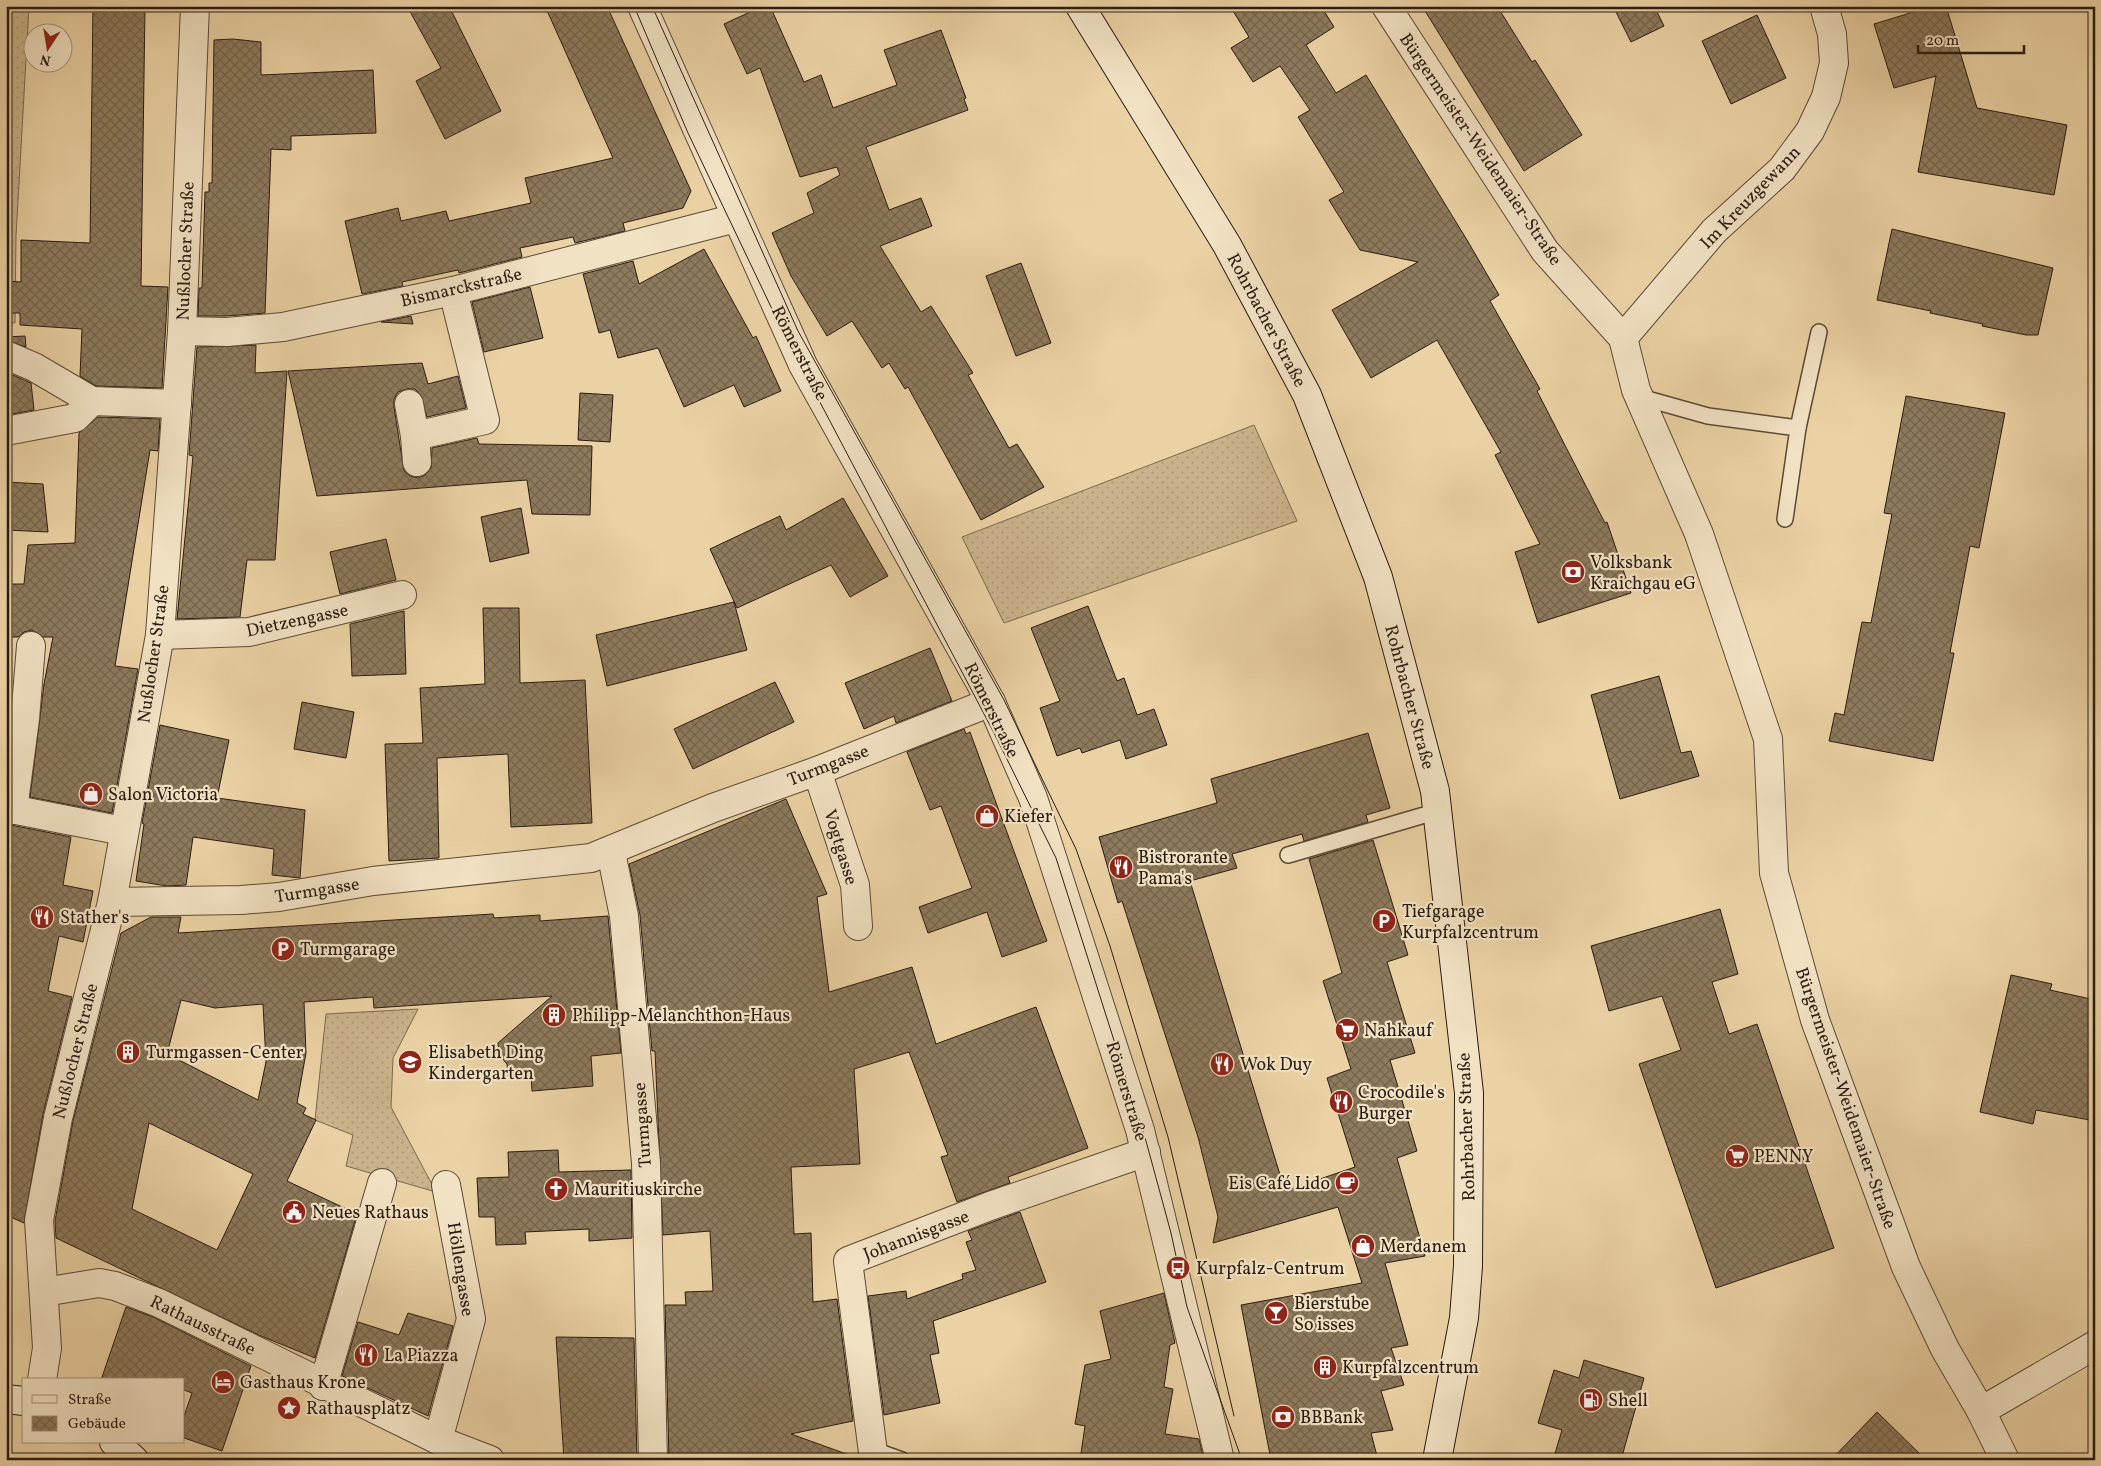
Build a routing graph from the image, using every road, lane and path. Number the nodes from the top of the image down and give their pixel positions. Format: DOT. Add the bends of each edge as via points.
graph roads {
  1 [pos="195,6"];
  2 [pos="642,6"];
  3 [pos="1080,6"];
  4 [pos="1386,6"];
  5 [pos="1824,6"];
  6 [pos="736,218"];
  7 [pos="453,291"];
  8 [pos="182,331"];
  9 [pos="1819,332"];
  10 [pos="1623,338"];
  11 [pos="6,355"];
  12 [pos="1640,397"];
  13 [pos="92,401"];
  14 [pos="177,404"];
  15 [pos="409,404"];
  16 [pos="1798,428"];
  17 [pos="6,431"];
  18 [pos="1785,519"];
  19 [pos="402,595"];
  20 [pos="160,635"];
  21 [pos="31,646"];
  22 [pos="991,702"];
  23 [pos="817,771"];
  24 [pos="10,809"];
  25 [pos="1438,811"];
  26 [pos="123,832"];
  27 [pos="610,852"];
  28 [pos="1288,854"];
  29 [pos="112,902"];
  30 [pos="858,926"];
  31 [pos="1149,1165"];
  32 [pos="382,1182"];
  33 [pos="446,1185"];
  34 [pos="44,1292"];
  35 [pos="2095,1345"];
  36 [pos="42,1378"];
  37 [pos="323,1386"];
  38 [pos="6,1400"];
  39 [pos="22,1401"];
  40 [pos="1981,1411"];
  41 [pos="438,1440"];
  42 [pos="116,1444"];
  43 [pos="874,1455"];
  44 [pos="134,1460"];
  45 [pos="490,1460"];
  46 [pos="653,1460"];
  47 [pos="902,1460"];
  48 [pos="1220,1460"];
  49 [pos="1437,1460"];
  50 [pos="2005,1460"];
  1 -- 8 [label="street, Nußlocher Straße"];
  2 -- 6 [label="street, Römerstraße"];
  3 -- 25 [label="street, Rohrbacher Straße" via="1227,245 1307,395 1378,577"];
  4 -- 10 [label="street, Bürgermeister-Weidemaier-Straße" via="1545,251"];
  5 -- 10 [label="street, Im Kreuzgewann" via="1832,34 1834,63 1826,97 1810,131 1782,169 1714,231"];
  6 -- 7 [label="street, Bismarckstraße"];
  6 -- 22 [label="street, Römerstraße" via="803,365"];
  7 -- 8 [label="street, Bismarckstraße" via="284,327 227,332"];
  7 -- 15 [label="street" via="485,420 416,449"];
  8 -- 14 [label="street, Nußlocher Straße"];
  9 -- 16 [label="lane"];
  10 -- 12 [label="street, Bürgermeister-Weidemaier-Straße"];
  11 -- 13 [label="street" via="34,367"];
  12 -- 16 [label="lane" via="1708,416"];
  12 -- 40 [label="street, Bürgermeister-Weidemaier-Straße" via="1699,534 1768,739 1774,873 1815,1020 1906,1267 1945,1349"];
  13 -- 14 [label="street"];
  13 -- 17 [label="street" via="75,418"];
  14 -- 20 [label="street, Nußlocher Straße"];
  16 -- 18 [label="lane"];
  19 -- 20 [label="street, Dietzengasse" via="249,632"];
  20 -- 26 [label="street, Nußlocher Straße"];
  21 -- 24 [label="street" via="25,719"];
  22 -- 23 [label="street, Turmgasse"];
  22 -- 31 [label="street, Römerstraße" via="1033,798"];
  23 -- 27 [label="street, Turmgasse" via="713,808"];
  23 -- 30 [label="street, Vogtgasse" via="855,885"];
  24 -- 26 [label="street"];
  25 -- 28 [label="lane"];
  25 -- 49 [label="street, Rohrbacher Straße" via="1469,1093 1469,1122 1468,1266 1464,1318"];
  26 -- 29 [label="street, Nußlocher Straße"];
  27 -- 29 [label="street, Turmgasse" via="591,858 373,882 279,897"];
  27 -- 46 [label="street, Turmgasse" via="624,916 646,1163"];
  29 -- 34 [label="street, Nußlocher Straße" via="58,1118 39,1220"];
  31 -- 43 [label="street, Johannisgasse" via="990,1206 848,1261"];
  31 -- 48 [label="street, Römerstraße"];
  32 -- 37 [label="street"];
  33 -- 41 [label="street, Höllengasse" via="471,1319"];
  34 -- 36 [label="street" via="47,1348"];
  34 -- 37 [label="street, Rathausstraße" via="99,1283 122,1288 159,1303"];
  35 -- 40 [label="street"];
  37 -- 41 [label="street, Rathausstraße"];
  38 -- 39 [label="street"];
  40 -- 50 [label="street, Bürgermeister-Weidemaier-Straße"];
  41 -- 45 [label="street, Rathausstraße"];
  42 -- 44 [label="street"];
  43 -- 47 [label="lane"];
}
